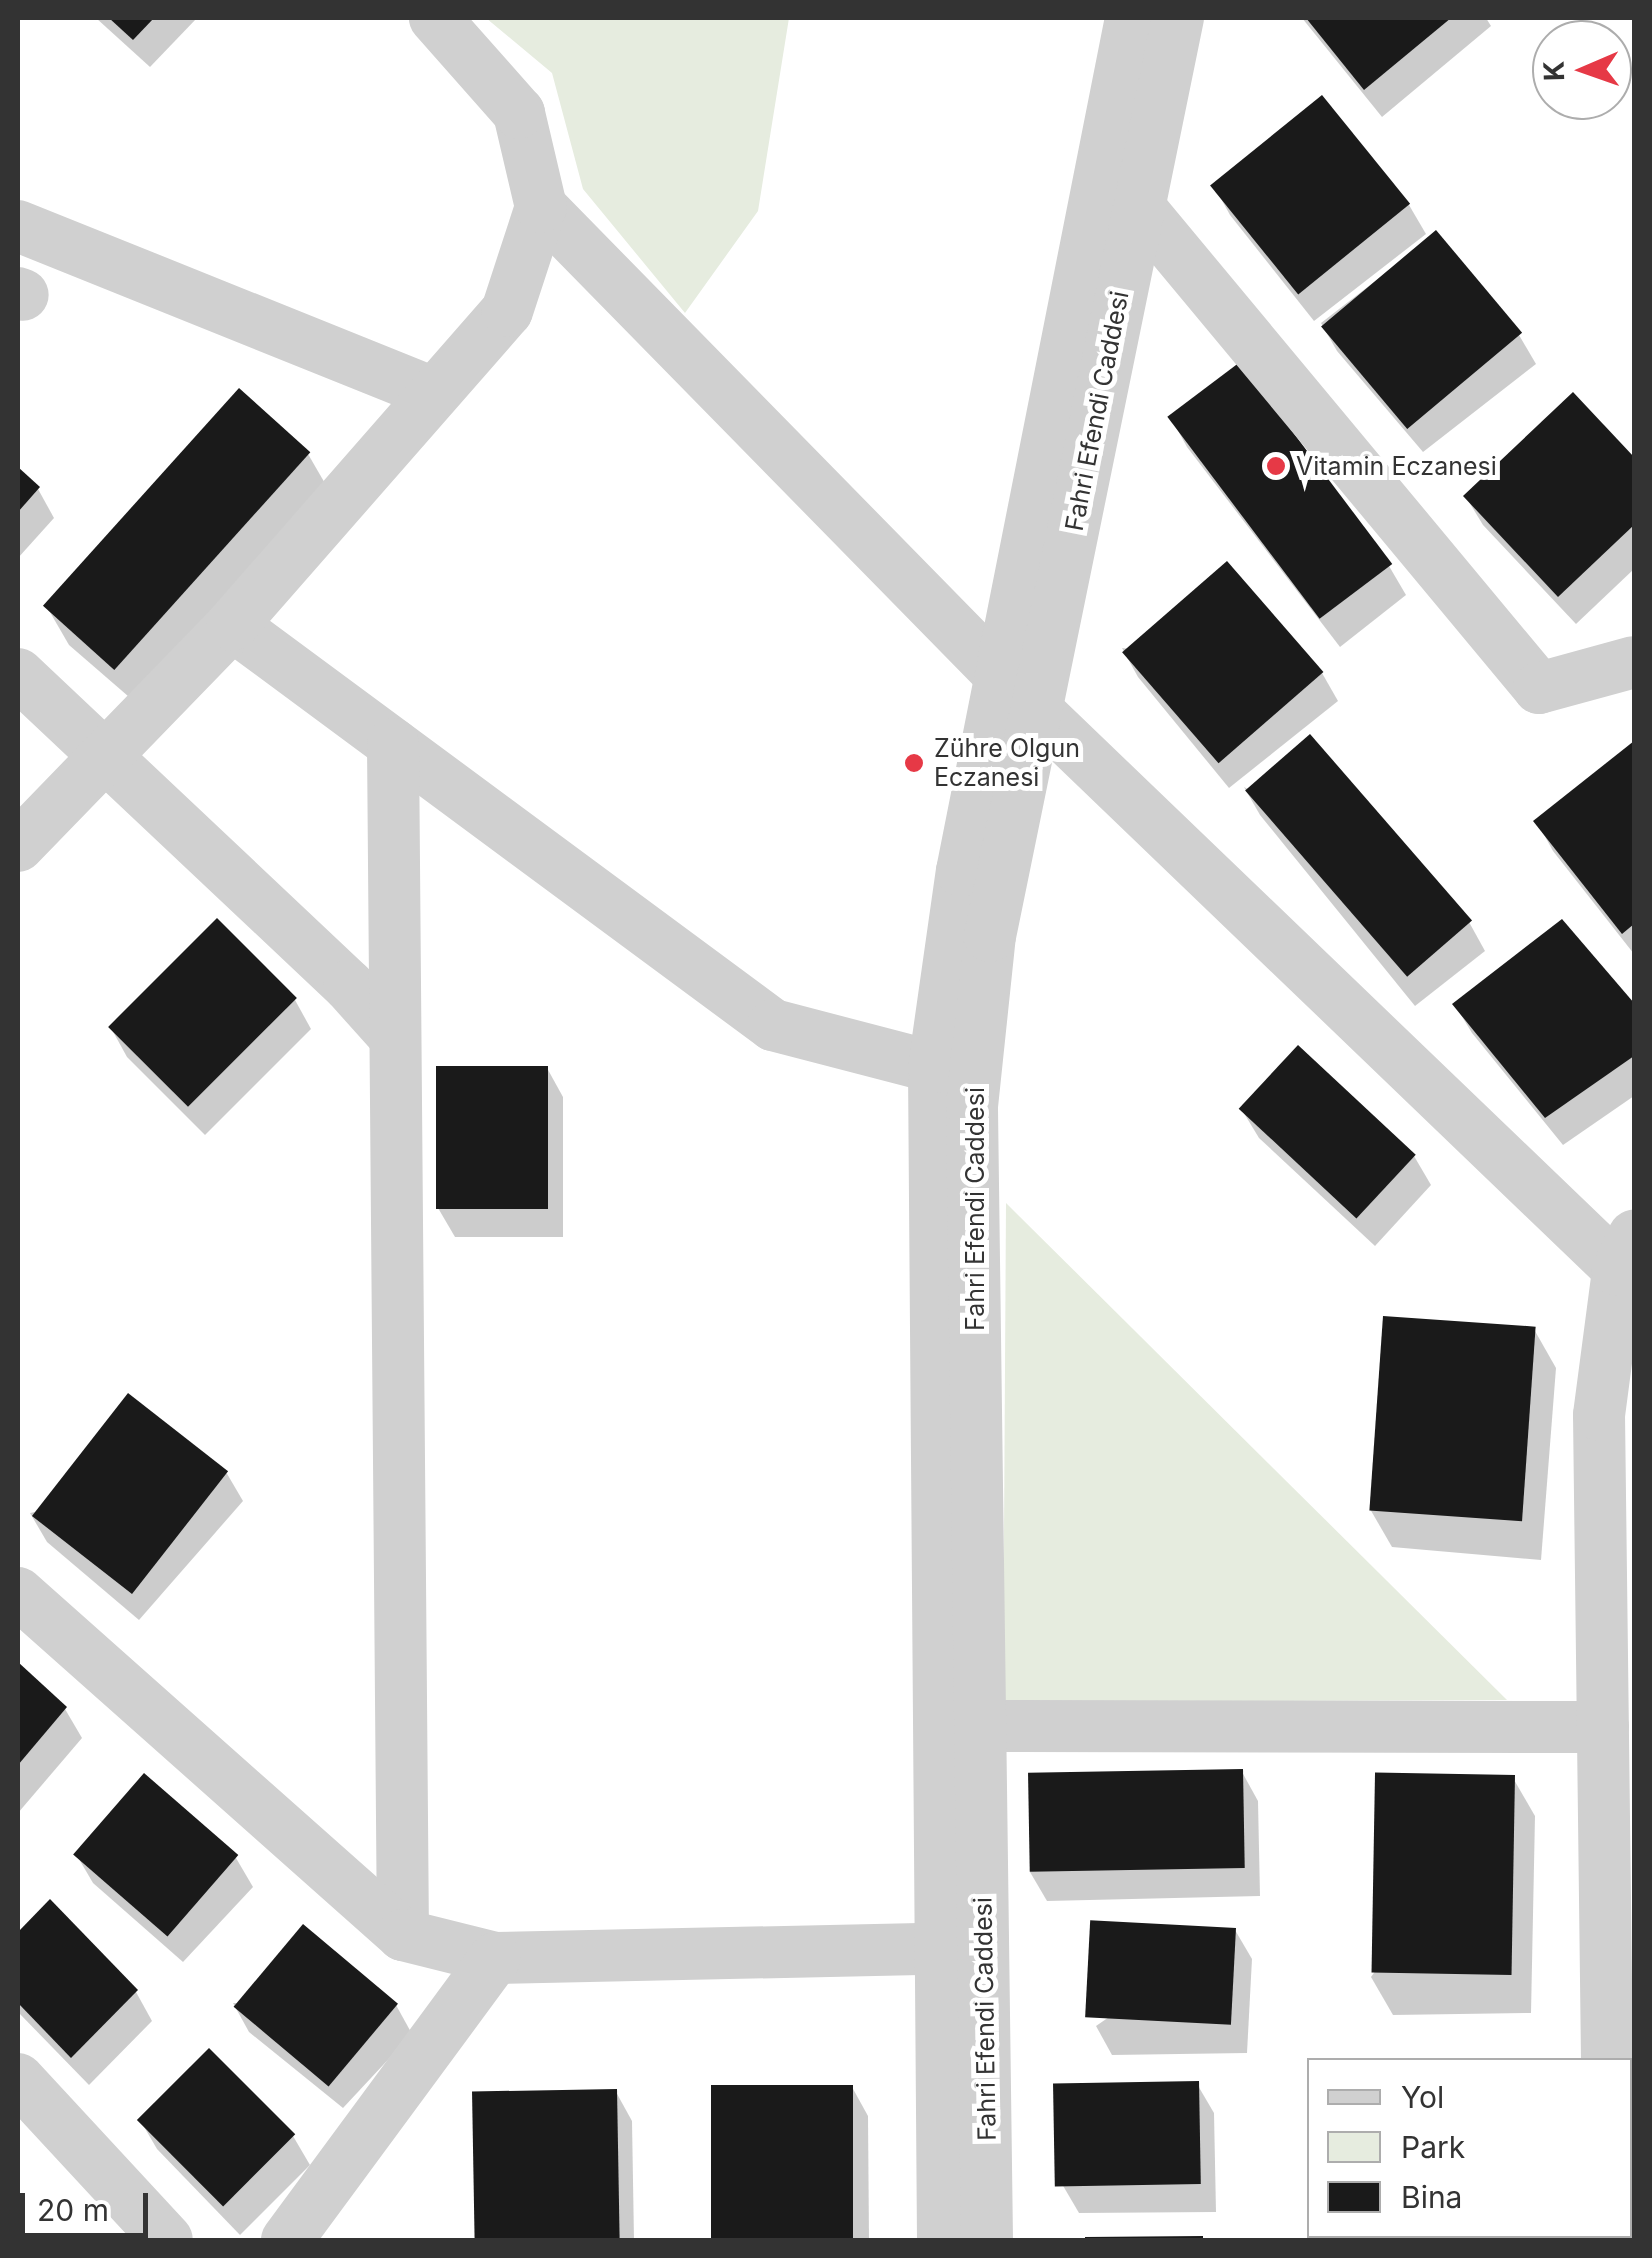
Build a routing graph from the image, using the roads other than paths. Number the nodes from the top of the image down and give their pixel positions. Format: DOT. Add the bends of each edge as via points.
graph roads {
  1 [pos="435,18"];
  2 [pos="1132,18"];
  3 [pos="1178,18"];
  4 [pos="1102,165"];
  5 [pos="1138,205"];
  6 [pos="541,208"];
  7 [pos="18,226"];
  8 [pos="434,393"];
  9 [pos="232,624"];
  10 [pos="1634,662"];
  11 [pos="18,674"];
  12 [pos="1019,692"];
  13 [pos="393,744"];
  14 [pos="102,757"];
  15 [pos="18,846"];
  16 [pos="393,1035"];
  17 [pos="934,1066"];
  18 [pos="1629,1263"];
  19 [pos="18,1592"];
  20 [pos="962,1726"];
  21 [pos="1602,1726"];
  22 [pos="403,1935"];
  23 [pos="943,1948"];
  24 [pos="495,1958"];
  25 [pos="1608,2058"];
  26 [pos="18,2079"];
  27 [pos="168,2240"];
  28 [pos="286,2240"];
  29 [pos="943,2240"];
  30 [pos="987,2240"];
  1 -- 6 [label="street" via="519,113"];
  2 -- 4 [label="street, Fahri Efendi Caddesi"];
  3 -- 5 [label="street, Fahri Efendi Caddesi"];
  4 -- 5 [label="street"];
  4 -- 12 [label="street, Fahri Efendi Caddesi"];
  5 -- 10 [label="street" via="1539,688"];
  5 -- 12 [label="street, Fahri Efendi Caddesi"];
  6 -- 8 [label="street" via="508,311"];
  6 -- 12 [label="street"];
  7 -- 8 [label="street"];
  8 -- 9 [label="street"];
  9 -- 13 [label="street"];
  9 -- 14 [label="street"];
  11 -- 14 [label="street"];
  12 -- 17 [label="street, Fahri Efendi Caddesi" via="962,871"];
  12 -- 18 [label="street"];
  12 -- 20 [label="street, Fahri Efendi Caddesi" via="972,1106"];
  13 -- 16 [label="street"];
  13 -- 17 [label="street" via="773,1025"];
  14 -- 15 [label="street"];
  14 -- 16 [label="street" via="350,986"];
  16 -- 22 [label="street"];
  17 -- 20 [label="street, Fahri Efendi Caddesi"];
  18 -- 21 [label="street" via="1599,1415"];
  19 -- 22 [label="street"];
  20 -- 21 [label="street"];
  20 -- 23 [label="street, Fahri Efendi Caddesi"];
  20 -- 30 [label="street, Fahri Efendi Caddesi"];
  21 -- 25 [label="street"];
  22 -- 24 [label="street"];
  23 -- 24 [label="street"];
  23 -- 29 [label="street, Fahri Efendi Caddesi"];
  24 -- 28 [label="street"];
  26 -- 27 [label="street"];
}
